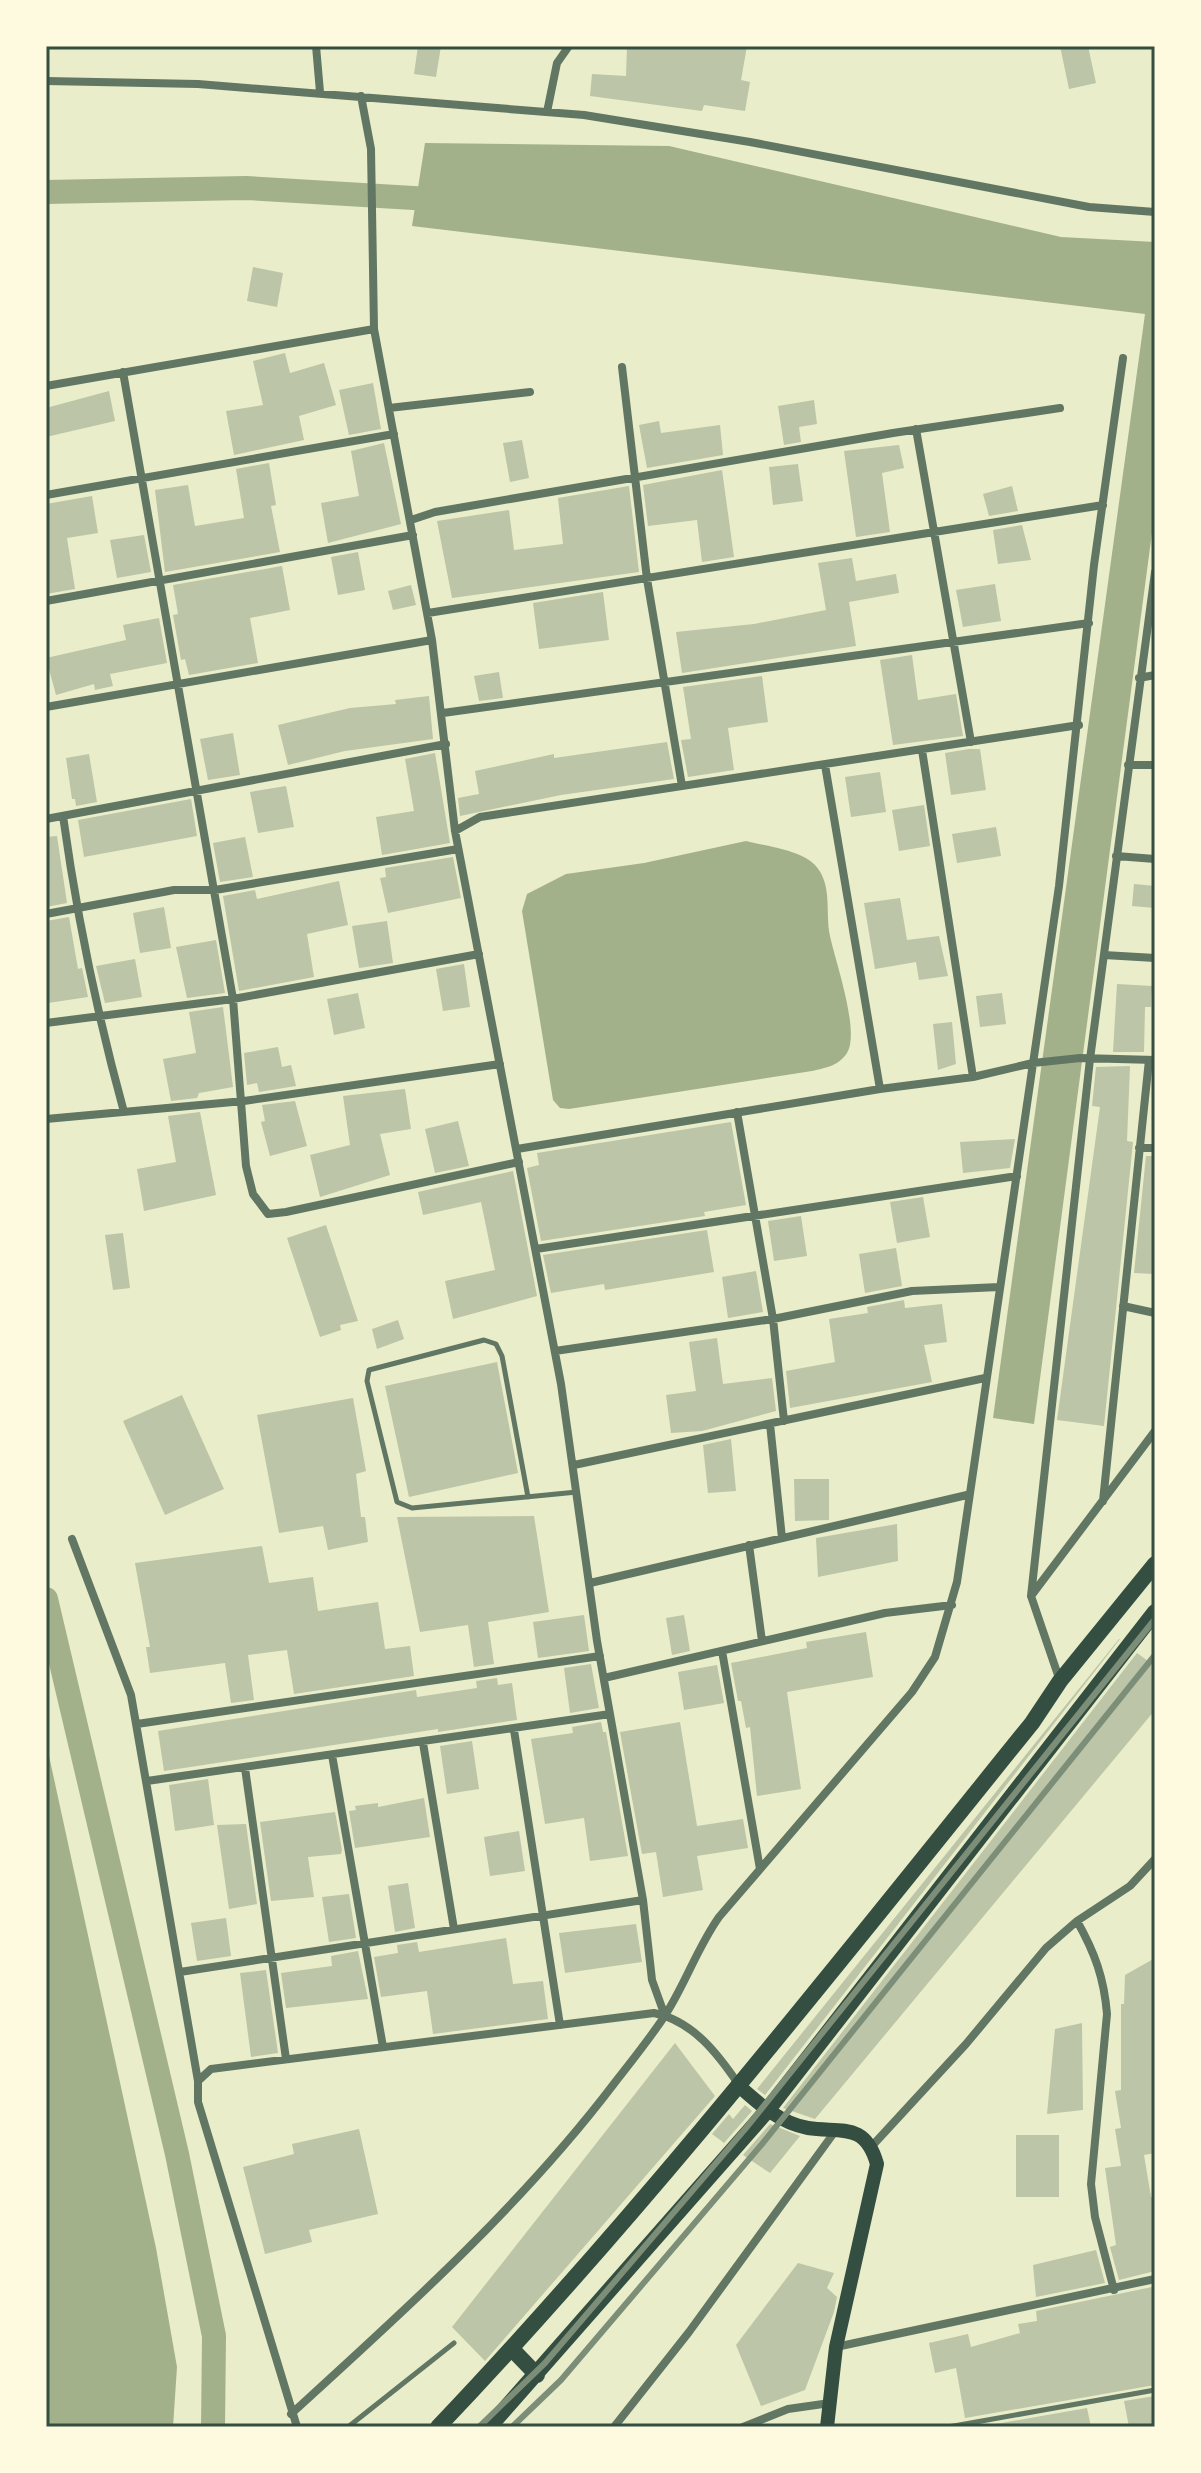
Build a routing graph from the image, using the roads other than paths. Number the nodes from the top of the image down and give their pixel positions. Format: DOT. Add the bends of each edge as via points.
graph roads {
  1 [pos="316,46"];
  2 [pos="569,46"];
  3 [pos="46,81"];
  4 [pos="320,92"];
  5 [pos="361,96"];
  6 [pos="547,112"];
  7 [pos="1155,212"];
  8 [pos="374,329"];
  9 [pos="1123,358"];
  10 [pos="622,367"];
  11 [pos="123,372"];
  12 [pos="46,386"];
  13 [pos="530,392"];
  14 [pos="389,408"];
  15 [pos="1060,408"];
  16 [pos="916,429"];
  17 [pos="394,434"];
  18 [pos="634,478"];
  19 [pos="144,479"];
  20 [pos="46,495"];
  21 [pos="1103,505"];
  22 [pos="411,520"];
  23 [pos="935,533"];
  24 [pos="413,535"];
  25 [pos="1155,572"];
  26 [pos="647,579"];
  27 [pos="160,582"];
  28 [pos="46,601"];
  29 [pos="428,613"];
  30 [pos="1089,623"];
  31 [pos="432,640"];
  32 [pos="956,641"];
  33 [pos="1155,675"];
  34 [pos="1139,678"];
  35 [pos="664,683"];
  36 [pos="179,684"];
  37 [pos="46,707"];
  38 [pos="443,713"];
  39 [pos="1079,725"];
  40 [pos="971,742"];
  41 [pos="446,744"];
  42 [pos="922,750"];
  43 [pos="825,765"];
  44 [pos="1128,765"];
  45 [pos="1155,765"];
  46 [pos="682,786"];
  47 [pos="198,789"];
  48 [pos="63,816"];
  49 [pos="46,819"];
  50 [pos="455,831"];
  51 [pos="458,849"];
  52 [pos="1116,856"];
  53 [pos="1155,859"];
  54 [pos="215,890"];
  55 [pos="76,909"];
  56 [pos="46,914"];
  57 [pos="479,954"];
  58 [pos="1104,955"];
  59 [pos="1155,958"];
  60 [pos="233,999"];
  61 [pos="98,1016"];
  62 [pos="46,1023"];
  63 [pos="1090,1059"];
  64 [pos="1152,1060"];
  65 [pos="1033,1063"];
  66 [pos="500,1064"];
  67 [pos="973,1077"];
  68 [pos="880,1089"];
  69 [pos="244,1101"];
  70 [pos="124,1112"];
  71 [pos="737,1112"];
  72 [pos="46,1119"];
  73 [pos="1139,1148"];
  74 [pos="1155,1148"];
  75 [pos="517,1149"];
  76 [pos="519,1162"];
  77 [pos="1017,1176"];
  78 [pos="754,1216"];
  79 [pos="536,1249"];
  80 [pos="999,1287"];
  81 [pos="1123,1306"];
  82 [pos="1155,1313"];
  83 [pos="773,1319"];
  84 [pos="555,1351"];
  85 [pos="985,1378"];
  86 [pos="784,1421"];
  87 [pos="770,1424"];
  88 [pos="1155,1431"];
  89 [pos="574,1465"];
  90 [pos="578,1492"];
  91 [pos="967,1495"];
  92 [pos="528,1497"];
  93 [pos="1103,1501"];
  94 [pos="782,1538"];
  95 [pos="72,1539"];
  96 [pos="749,1545"];
  97 [pos="1155,1564"];
  98 [pos="590,1583"];
  99 [pos="1031,1596"];
  100 [pos="952,1605"];
  101 [pos="1155,1612"];
  102 [pos="762,1641"];
  103 [pos="722,1651"];
  104 [pos="600,1656"];
  105 [pos="604,1678"];
  106 [pos="1060,1681"];
  107 [pos="610,1714"];
  108 [pos="137,1724"];
  109 [pos="514,1730"];
  110 [pos="423,1743"];
  111 [pos="332,1755"];
  112 [pos="245,1768"];
  113 [pos="147,1781"];
  114 [pos="1155,1859"];
  115 [pos="760,1869"];
  116 [pos="643,1900"];
  117 [pos="544,1917"];
  118 [pos="1077,1921"];
  119 [pos="454,1929"];
  120 [pos="366,1942"];
  121 [pos="271,1957"];
  122 [pos="180,1972"];
  123 [pos="665,2016"];
  124 [pos="560,2025"];
  125 [pos="383,2047"];
  126 [pos="286,2059"];
  127 [pos="198,2081"];
  128 [pos="739,2086"];
  129 [pos="766,2112"];
  130 [pos="838,2127"];
  131 [pos="872,2146"];
  132 [pos="1155,2279"];
  133 [pos="1114,2290"];
  134 [pos="454,2343"];
  135 [pos="836,2347"];
  136 [pos="512,2349"];
  137 [pos="537,2375"];
  138 [pos="1155,2390"];
  139 [pos="830,2403"];
  140 [pos="291,2414"];
  141 [pos="297,2427"];
  142 [pos="348,2427"];
  143 [pos="438,2427"];
  144 [pos="489,2427"];
  145 [pos="614,2427"];
  146 [pos="743,2427"];
  147 [pos="827,2427"];
  148 [pos="948,2427"];
  1 -- 4 [label="street"];
  2 -- 6 [label="street" via="557,63"];
  3 -- 4 [label="street"];
  4 -- 5 [label="street"];
  5 -- 6 [label="street"];
  5 -- 8 [label="street" via="371,149"];
  6 -- 7 [label="street" via="750,142 1089,207"];
  8 -- 11 [label="street"];
  8 -- 14 [label="street"];
  9 -- 21 [label="street"];
  10 -- 18 [label="street"];
  11 -- 12 [label="street"];
  11 -- 19 [label="street"];
  13 -- 14 [label="street"];
  14 -- 17 [label="street"];
  15 -- 16 [label="street"];
  16 -- 18 [label="street"];
  16 -- 23 [label="street"];
  17 -- 19 [label="street"];
  17 -- 22 [label="street"];
  18 -- 22 [label="street"];
  18 -- 26 [label="street"];
  19 -- 20 [label="street"];
  19 -- 27 [label="street"];
  21 -- 23 [label="street"];
  21 -- 30 [label="street"];
  22 -- 24 [label="street"];
  23 -- 26 [label="street"];
  23 -- 32 [label="street"];
  24 -- 27 [label="street"];
  24 -- 29 [label="street"];
  25 -- 34 [label="street"];
  26 -- 29 [label="street"];
  26 -- 35 [label="street"];
  27 -- 28 [label="street"];
  27 -- 36 [label="street"];
  29 -- 31 [label="street"];
  30 -- 32 [label="street"];
  30 -- 39 [label="street"];
  31 -- 36 [label="street"];
  31 -- 38 [label="street"];
  32 -- 35 [label="street"];
  32 -- 40 [label="street"];
  33 -- 34 [label="street"];
  34 -- 44 [label="street"];
  35 -- 38 [label="street"];
  35 -- 46 [label="street"];
  36 -- 37 [label="street"];
  36 -- 47 [label="street"];
  38 -- 41 [label="street"];
  39 -- 40 [label="street"];
  39 -- 65 [label="street"];
  40 -- 42 [label="street"];
  41 -- 47 [label="street"];
  41 -- 50 [label="street"];
  42 -- 43 [label="street"];
  42 -- 67 [label="street"];
  43 -- 46 [label="street"];
  43 -- 68 [label="street"];
  44 -- 45 [label="street"];
  44 -- 52 [label="street"];
  46 -- 50 [label="street" via="480,817"];
  47 -- 48 [label="street"];
  47 -- 54 [label="street"];
  48 -- 49 [label="street"];
  48 -- 55 [label="street"];
  50 -- 51 [label="street"];
  51 -- 54 [label="street"];
  51 -- 57 [label="street"];
  52 -- 53 [label="street"];
  52 -- 58 [label="street"];
  54 -- 55 [label="street" via="174,890"];
  54 -- 60 [label="street"];
  55 -- 56 [label="street"];
  55 -- 61 [label="street"];
  57 -- 60 [label="street"];
  57 -- 66 [label="street"];
  58 -- 59 [label="street"];
  58 -- 63 [label="street"];
  60 -- 61 [label="street"];
  60 -- 69 [label="street"];
  61 -- 62 [label="street"];
  61 -- 70 [label="street"];
  63 -- 64 [label="street"];
  63 -- 65 [label="street"];
  63 -- 99 [label="street"];
  64 -- 73 [label="street"];
  65 -- 67 [label="street"];
  65 -- 77 [label="street"];
  66 -- 69 [label="street"];
  66 -- 75 [label="street"];
  67 -- 68 [label="street"];
  68 -- 71 [label="street"];
  69 -- 70 [label="street"];
  69 -- 76 [label="street" via="246,1166 253,1194 268,1214"];
  70 -- 72 [label="street"];
  71 -- 75 [label="street"];
  71 -- 78 [label="street"];
  73 -- 74 [label="street"];
  73 -- 81 [label="street"];
  75 -- 76 [label="street"];
  76 -- 79 [label="street"];
  77 -- 78 [label="street"];
  77 -- 80 [label="street"];
  78 -- 79 [label="street"];
  78 -- 83 [label="street"];
  79 -- 84 [label="street"];
  80 -- 83 [label="street" via="912,1291"];
  80 -- 85 [label="street"];
  81 -- 82 [label="street"];
  81 -- 93 [label="street"];
  83 -- 84 [label="street"];
  83 -- 86 [label="street"];
  84 -- 89 [label="street"];
  85 -- 86 [label="street"];
  85 -- 91 [label="street"];
  86 -- 87 [label="street"];
  87 -- 89 [label="street"];
  87 -- 94 [label="street"];
  88 -- 93 [label="street"];
  89 -- 90 [label="street"];
  90 -- 92 [label="lane"];
  90 -- 98 [label="street"];
  91 -- 94 [label="street"];
  91 -- 100 [label="street"];
  92 -- 92 [label="lane" via="402,1506 367,1381 369,1370 484,1340 496,1344"];
  93 -- 99 [label="street"];
  94 -- 96 [label="street"];
  95 -- 108 [label="street" via="120,1661"];
  96 -- 98 [label="street"];
  96 -- 102 [label="street"];
  97 -- 106 [label="main road"];
  98 -- 104 [label="street"];
  99 -- 106 [label="street"];
  100 -- 102 [label="street" via="885,1613"];
  100 -- 115 [label="street" via="935,1657 912,1692"];
  101 -- 129 [label="main road"];
  102 -- 103 [label="street"];
  103 -- 105 [label="street"];
  103 -- 115 [label="street"];
  104 -- 105 [label="street"];
  104 -- 108 [label="street"];
  105 -- 107 [label="street"];
  106 -- 128 [label="main road" via="1022,1736"];
  107 -- 109 [label="street"];
  107 -- 116 [label="street"];
  108 -- 113 [label="street"];
  109 -- 110 [label="street"];
  109 -- 117 [label="street"];
  110 -- 111 [label="street"];
  110 -- 119 [label="street"];
  111 -- 112 [label="street"];
  111 -- 120 [label="street"];
  112 -- 113 [label="street"];
  112 -- 121 [label="street"];
  113 -- 122 [label="street"];
  114 -- 118 [label="street" via="1116,1897"];
  115 -- 123 [label="street" via="703,1940"];
  116 -- 117 [label="street"];
  116 -- 123 [label="street" via="652,1980"];
  117 -- 119 [label="street"];
  117 -- 124 [label="street"];
  118 -- 131 [label="street" via="1046,1948"];
  118 -- 133 [label="street" via="1105,1986 1091,2184"];
  119 -- 120 [label="street"];
  120 -- 121 [label="street"];
  120 -- 125 [label="street"];
  121 -- 122 [label="street"];
  121 -- 126 [label="street"];
  122 -- 127 [label="street"];
  123 -- 124 [label="street"];
  123 -- 128 [label="street" via="705,2042"];
  123 -- 140 [label="street" via="527,2185 415,2301"];
  124 -- 125 [label="street"];
  125 -- 126 [label="street"];
  126 -- 127 [label="street" via="211,2069"];
  127 -- 140 [label="street" via="205,2131"];
  128 -- 129 [label="main road"];
  128 -- 136 [label="main road"];
  129 -- 130 [label="main road" via="807,2128"];
  129 -- 137 [label="main road"];
  130 -- 131 [label="main road"];
  130 -- 145 [label="street"];
  131 -- 135 [label="main road" via="877,2164"];
  132 -- 133 [label="street"];
  133 -- 135 [label="street"];
  134 -- 142 [label="lane"];
  135 -- 139 [label="main road"];
  136 -- 137 [label="main road"];
  136 -- 143 [label="main road"];
  137 -- 144 [label="main road"];
  138 -- 148 [label="lane"];
  139 -- 146 [label="street" via="788,2409"];
  139 -- 147 [label="main road"];
  140 -- 141 [label="street"];
}
